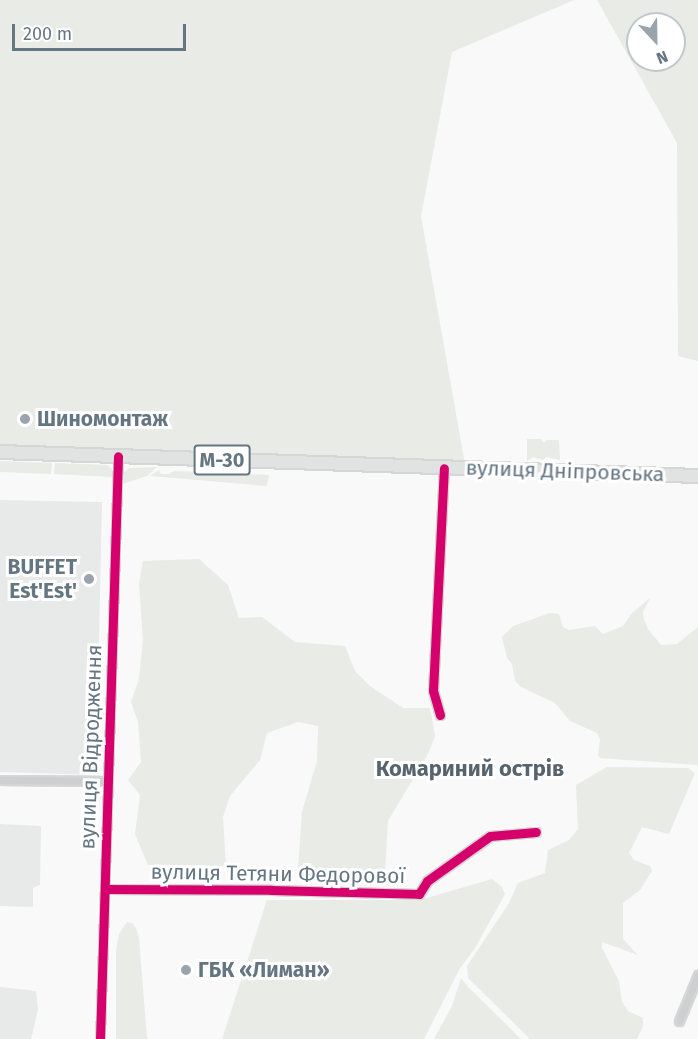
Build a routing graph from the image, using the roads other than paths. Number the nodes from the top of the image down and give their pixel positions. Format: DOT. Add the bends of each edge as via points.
graph roads {
  1 [pos="0,452"];
  2 [pos="118,456"];
  3 [pos="444,468"];
  4 [pos="698,476"];
  5 [pos="440,715"];
  6 [pos="0,780"];
  7 [pos="108,781"];
  8 [pos="536,832"];
  9 [pos="105,889"];
  10 [pos="698,975"];
  11 [pos="679,1021"];
  12 [pos="100,1039"];
  1 -- 2 [label="highway, вулиця Дніпровська / М-30"];
  2 -- 3 [label="highway, вулиця Дніпровська / М-30"];
  2 -- 7 [label="street, вулиця Відродження"];
  3 -- 4 [label="highway, вулиця Дніпровська / М-30"];
  3 -- 5 [label="street" via="433,691"];
  6 -- 7 [label="street"];
  7 -- 9 [label="street, вулиця Відродження"];
  8 -- 9 [label="street, вулиця Тетяни Федорової" via="490,836 427,881 419,894"];
  9 -- 12 [label="street, вулиця Відродження"];
  10 -- 11 [label="street"];
}
